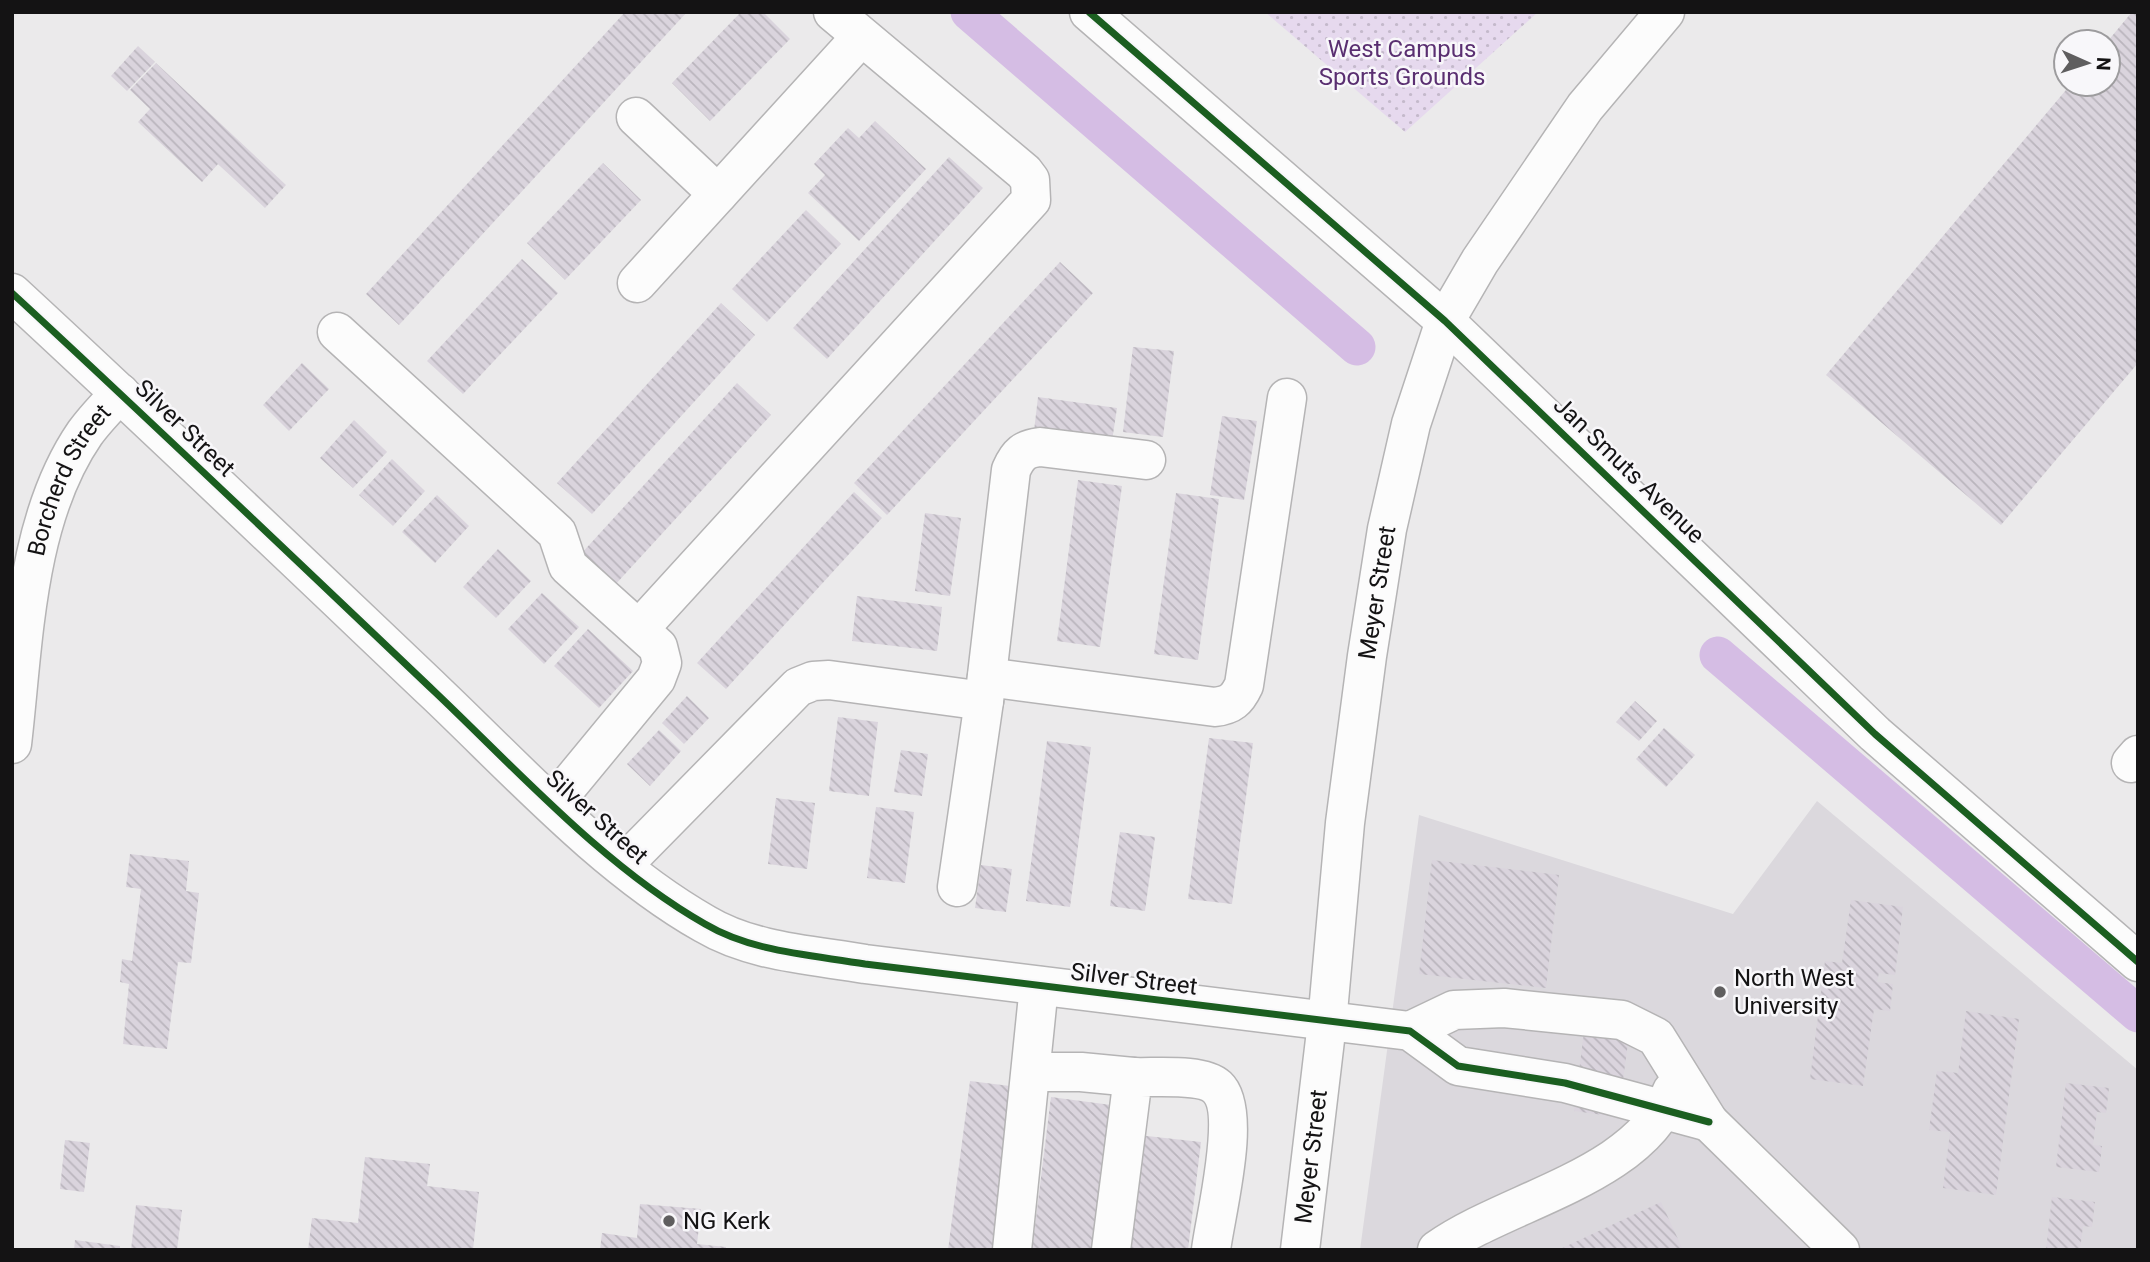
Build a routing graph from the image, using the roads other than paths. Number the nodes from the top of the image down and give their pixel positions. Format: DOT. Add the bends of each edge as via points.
graph roads {
  1 [pos="1089,12"];
  2 [pos="1665,12"];
  3 [pos="847,25"];
  4 [pos="636,117"];
  5 [pos="718,194"];
  6 [pos="637,283"];
  7 [pos="12,293"];
  8 [pos="1445,321"];
  9 [pos="337,332"];
  10 [pos="120,393"];
  11 [pos="1287,398"];
  12 [pos="1146,460"];
  13 [pos="25,534"];
  14 [pos="640,628"];
  15 [pos="986,689"];
  16 [pos="12,744"];
  17 [pos="553,804"];
  18 [pos="622,866"];
  19 [pos="957,887"];
  20 [pos="2138,961"];
  21 [pos="1039,986"];
  22 [pos="1328,1023"];
  23 [pos="1410,1031"];
  24 [pos="1032,1072"];
  25 [pos="1679,1072"];
  26 [pos="1133,1077"];
  27 [pos="1665,1110"];
  28 [pos="1709,1122"];
  29 [pos="1828,1247"];
  30 [pos="1012,1250"];
  31 [pos="1111,1250"];
  32 [pos="1211,1250"];
  33 [pos="1300,1250"];
  34 [pos="1437,1250"];
  1 -- 8 [label="street, Jan Smuts Avenue"];
  2 -- 8 [label="street, Meyer Street" via="1585,107 1527,188"];
  3 -- 5 [label="street"];
  3 -- 14 [label="street" via="1024,172 1030,180 1031,200"];
  4 -- 5 [label="street"];
  5 -- 6 [label="street"];
  7 -- 10 [label="street, Silver Street"];
  8 -- 20 [label="street, Jan Smuts Avenue" via="1875,734"];
  8 -- 22 [label="street, Meyer Street" via="1411,424 1387,529 1345,823"];
  9 -- 14 [label="street" via="557,533 568,566"];
  10 -- 13 [label="street, Borcherd Street" via="85,433"];
  10 -- 17 [label="street, Silver Street"];
  11 -- 15 [label="street" via="1244,685 1238,697 1215,707"];
  12 -- 15 [label="street" via="1041,447 1016,457"];
  13 -- 16 [label="street, Borcherd Street"];
  14 -- 17 [label="street" via="657,647 660,672"];
  15 -- 18 [label="street" via="829,680 798,687"];
  15 -- 19 [label="street"];
  17 -- 18 [label="street, Silver Street"];
  18 -- 21 [label="street, Silver Street" via="651,891 707,926 743,941 865,964"];
  21 -- 22 [label="street, Silver Street"];
  21 -- 24 [label="street"];
  22 -- 23 [label="street, Silver Street"];
  22 -- 33 [label="street, Meyer Street"];
  23 -- 25 [label="street" via="1454,1010 1504,1008 1622,1020 1656,1037"];
  23 -- 27 [label="street" via="1458,1066 1565,1083"];
  24 -- 26 [label="street"];
  24 -- 30 [label="street"];
  25 -- 27 [label="street"];
  25 -- 28 [label="street"];
  26 -- 31 [label="street"];
  26 -- 32 [label="street" via="1188,1078 1216,1086 1227,1100 1227,1138"];
  27 -- 28 [label="street"];
  27 -- 34 [label="street" via="1639,1139 1586,1175 1469,1229"];
  28 -- 29 [label="street"];
}
